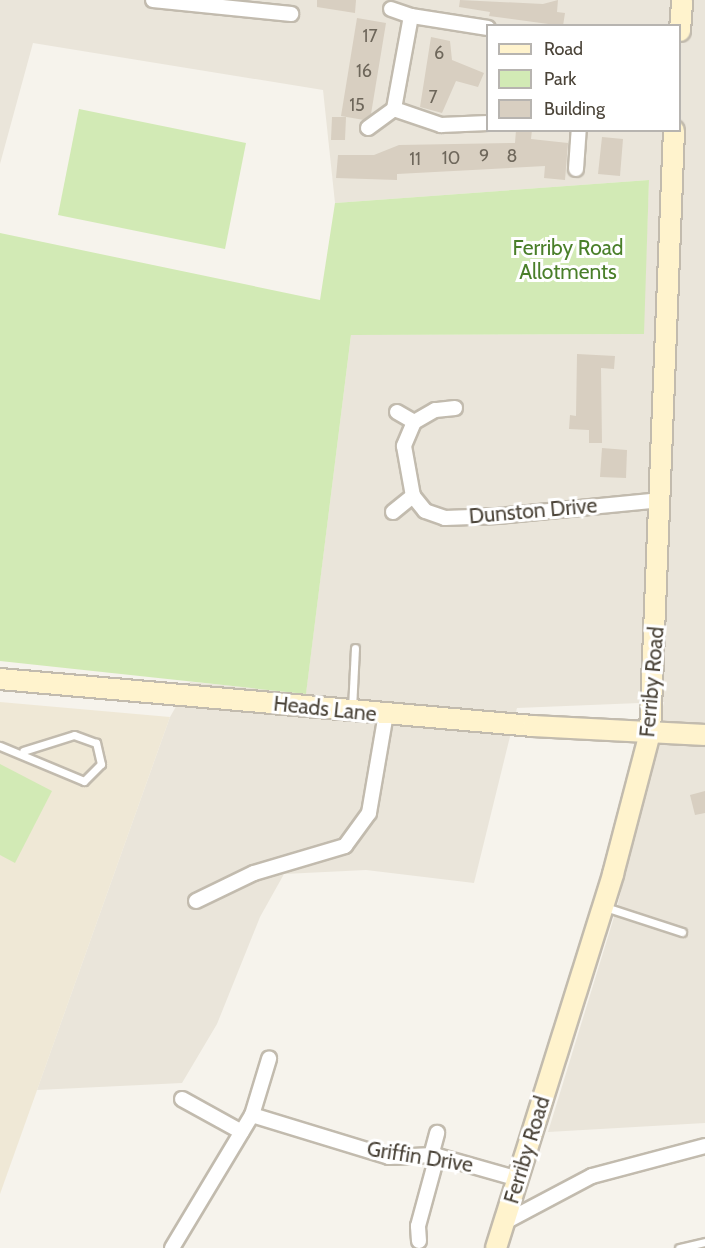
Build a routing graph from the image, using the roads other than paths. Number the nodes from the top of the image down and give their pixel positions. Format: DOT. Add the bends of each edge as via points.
graph roads {
  1 [pos="153,0"];
  2 [pos="682,0"];
  3 [pos="271,5"];
  4 [pos="391,9"];
  5 [pos="291,14"];
  6 [pos="411,16"];
  7 [pos="680,24"];
  8 [pos="486,28"];
  9 [pos="394,109"];
  10 [pos="486,123"];
  11 [pos="368,128"];
  12 [pos="579,132"];
  13 [pos="674,132"];
  14 [pos="576,169"];
  15 [pos="455,408"];
  16 [pos="398,412"];
  17 [pos="414,422"];
  18 [pos="413,496"];
  19 [pos="661,500"];
  20 [pos="393,512"];
  21 [pos="355,648"];
  22 [pos="0,679"];
  23 [pos="352,711"];
  24 [pos="386,714"];
  25 [pos="650,733"];
  26 [pos="705,735"];
  27 [pos="0,746"];
  28 [pos="23,751"];
  29 [pos="196,901"];
  30 [pos="603,906"];
  31 [pos="682,932"];
  32 [pos="269,1059"];
  33 [pos="183,1099"];
  34 [pos="252,1115"];
  35 [pos="242,1132"];
  36 [pos="436,1133"];
  37 [pos="705,1146"];
  38 [pos="434,1156"];
  39 [pos="518,1179"];
  40 [pos="505,1222"];
  41 [pos="419,1242"];
  42 [pos="705,1242"];
  43 [pos="172,1248"];
  44 [pos="496,1248"];
  45 [pos="679,1248"];
  1 -- 3 [label="street" via="168,6"];
  2 -- 7 [label="street"];
  3 -- 5 [label="street"];
  4 -- 6 [label="street"];
  6 -- 8 [label="street"];
  6 -- 9 [label="street"];
  9 -- 10 [label="street" via="441,125"];
  9 -- 11 [label="street"];
  12 -- 14 [label="street"];
  13 -- 19 [label="street, Ferriby Road" via="662,356"];
  15 -- 17 [label="street" via="435,410"];
  16 -- 17 [label="street"];
  17 -- 18 [label="street" via="404,446"];
  18 -- 19 [label="street, Dunston Drive" via="425,511 445,518"];
  18 -- 20 [label="street"];
  19 -- 25 [label="street, Ferriby Road"];
  21 -- 23 [label="lane"];
  22 -- 23 [label="street, Heads Lane"];
  23 -- 24 [label="street, Heads Lane"];
  24 -- 25 [label="street, Heads Lane"];
  24 -- 29 [label="street" via="369,813 345,846 254,873"];
  25 -- 26 [label="street, Heads Lane"];
  25 -- 30 [label="street, Ferriby Road"];
  27 -- 28 [label="lane"];
  28 -- 28 [label="lane" via="74,735 96,743 100,764 84,781"];
  30 -- 31 [label="lane"];
  30 -- 39 [label="street, Ferriby Road"];
  32 -- 34 [label="street"];
  33 -- 35 [label="street"];
  34 -- 35 [label="street"];
  34 -- 38 [label="street, Griffin Drive" via="389,1157"];
  35 -- 43 [label="street"];
  36 -- 38 [label="street"];
  37 -- 40 [label="street" via="592,1176"];
  38 -- 39 [label="street, Griffin Drive"];
  38 -- 41 [label="street" via="418,1226"];
  39 -- 40 [label="street, Ferriby Road"];
  40 -- 44 [label="street, Ferriby Road"];
  42 -- 45 [label="lane"];
}
